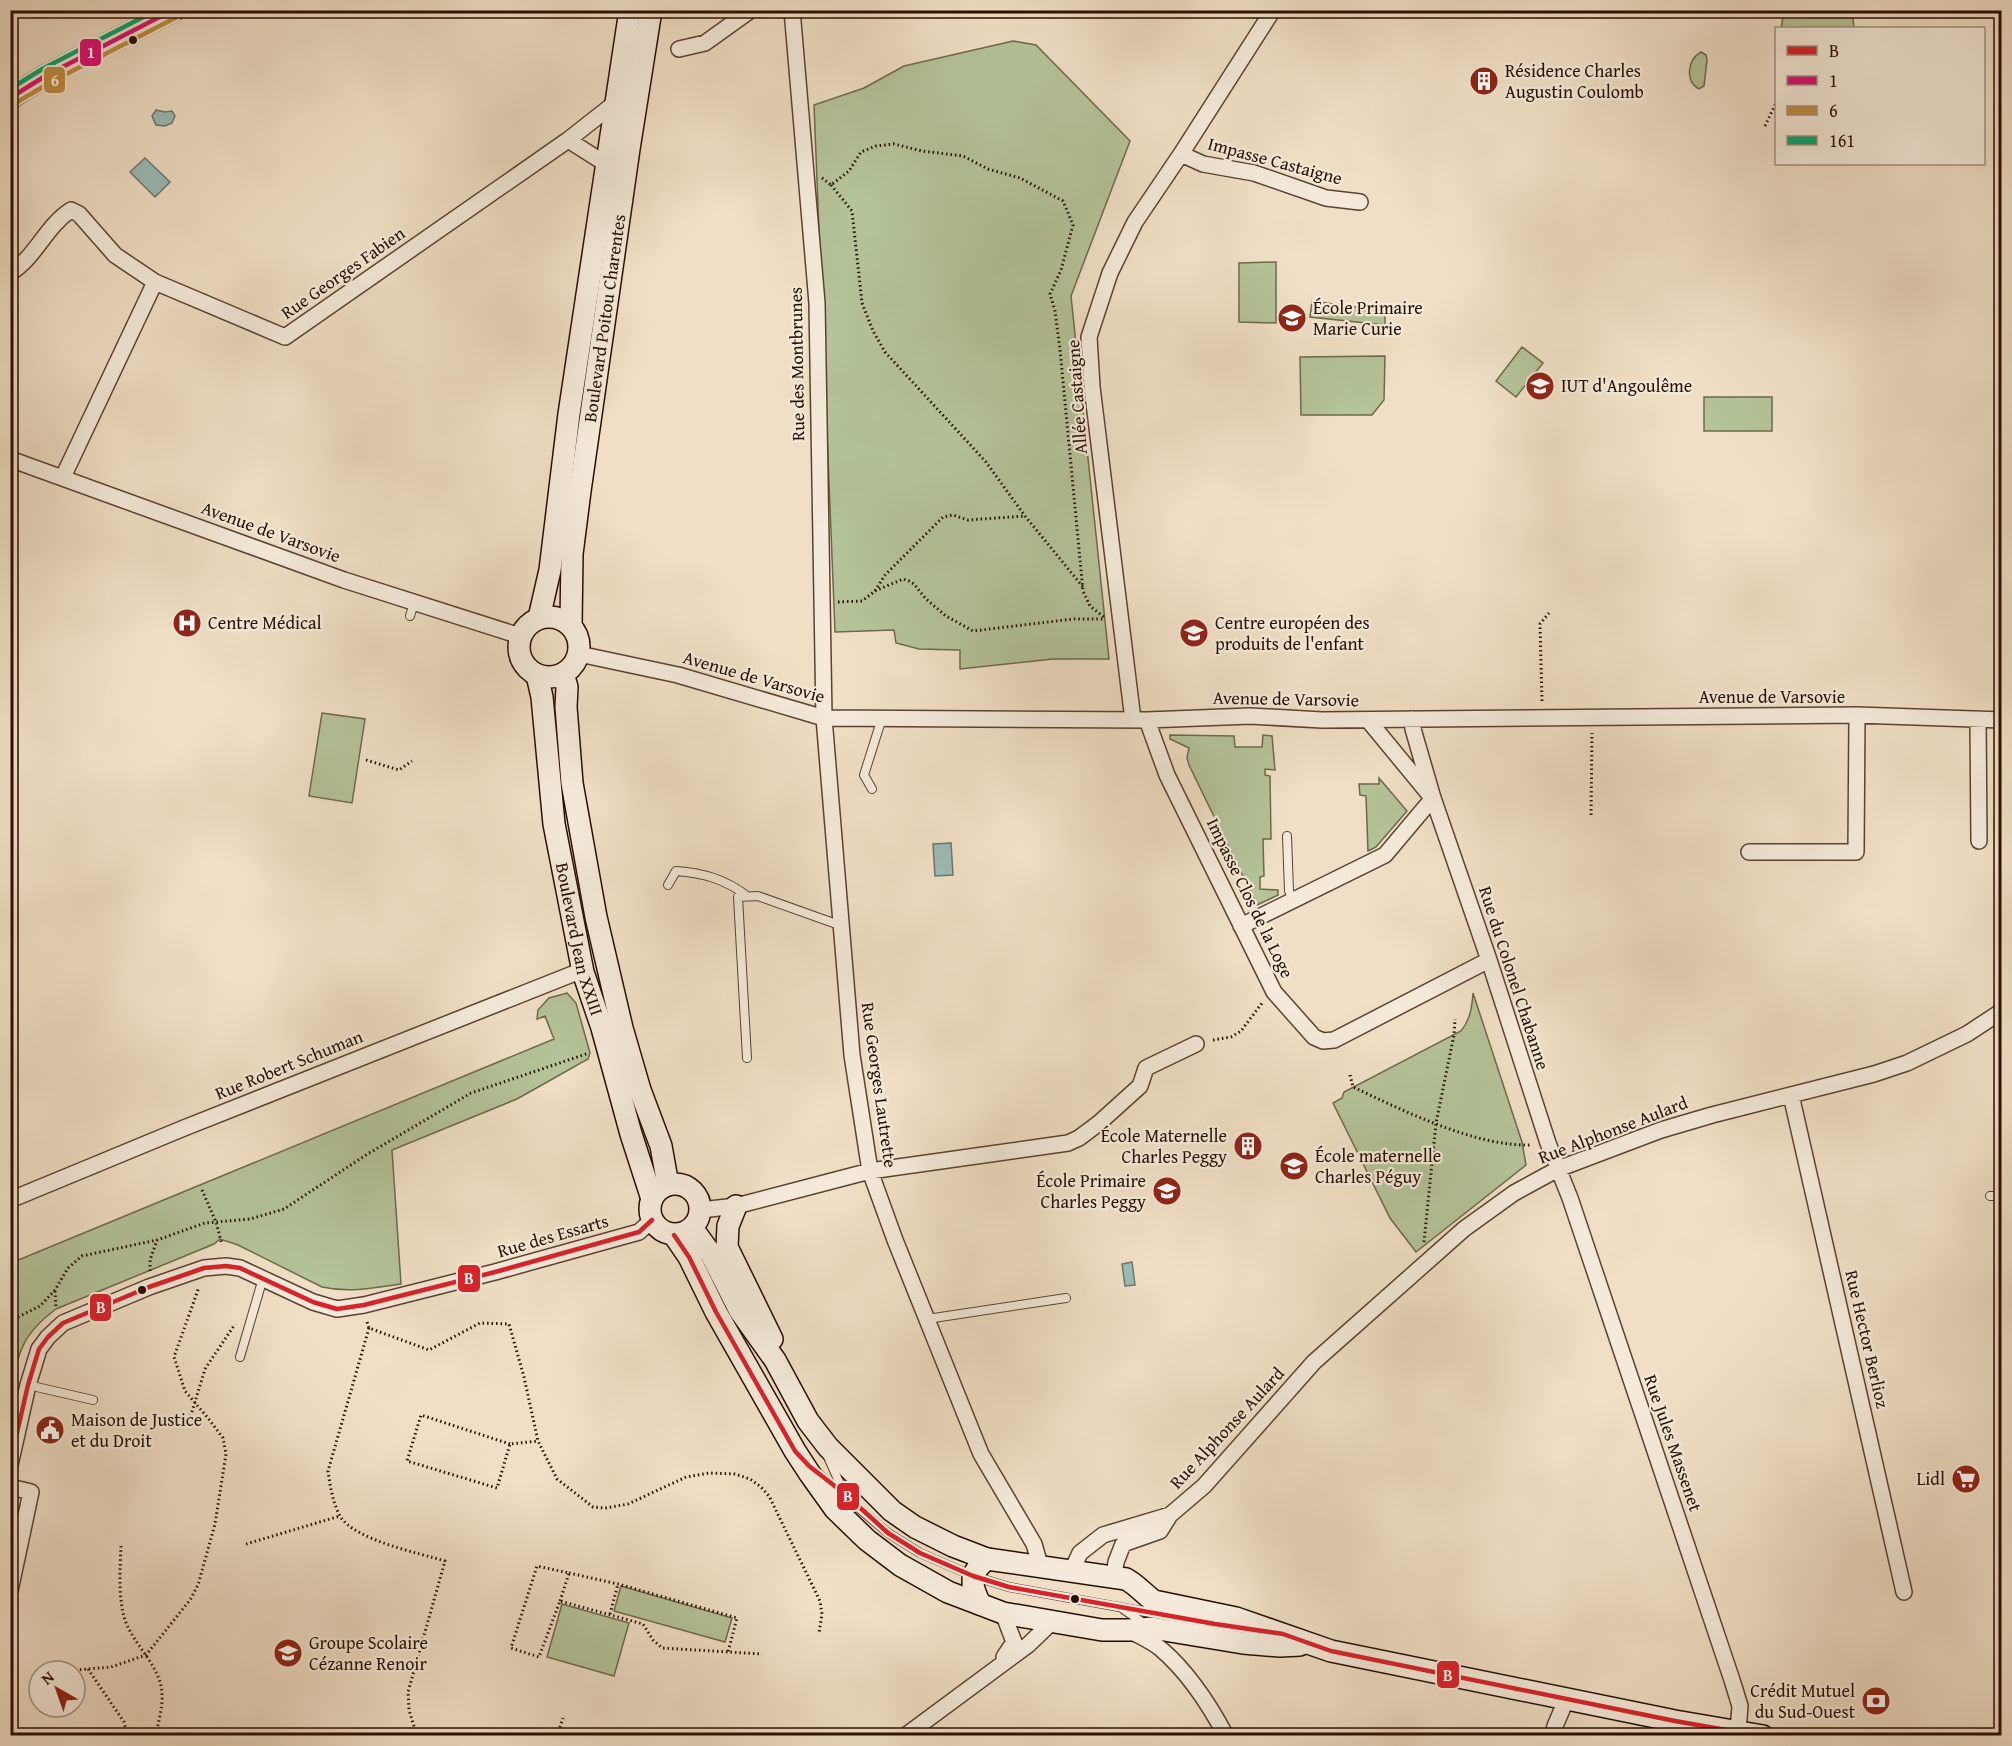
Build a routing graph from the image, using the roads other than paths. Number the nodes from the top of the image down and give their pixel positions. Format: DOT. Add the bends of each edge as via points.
graph roads {
  1 [pos="174,10"];
  2 [pos="630,10"];
  3 [pos="651,10"];
  4 [pos="751,10"];
  5 [pos="792,10"];
  6 [pos="1273,10"];
  7 [pos="680,49"];
  8 [pos="10,98"];
  9 [pos="615,103"];
  10 [pos="568,140"];
  11 [pos="1181,154"];
  12 [pos="606,164"];
  13 [pos="1360,202"];
  14 [pos="10,273"];
  15 [pos="155,282"];
  16 [pos="10,459"];
  17 [pos="63,477"];
  18 [pos="538,618"];
  19 [pos="571,626"];
  20 [pos="520,636"];
  21 [pos="579,654"];
  22 [pos="563,674"];
  23 [pos="537,675"];
  24 [pos="1857,716"];
  25 [pos="824,718"];
  26 [pos="882,718"];
  27 [pos="1412,719"];
  28 [pos="1977,719"];
  29 [pos="1140,720"];
  30 [pos="1368,720"];
  31 [pos="2001,720"];
  32 [pos="872,789"];
  33 [pos="1433,798"];
  34 [pos="1287,836"];
  35 [pos="1979,841"];
  36 [pos="1749,852"];
  37 [pos="668,885"];
  38 [pos="747,896"];
  39 [pos="1293,900"];
  40 [pos="842,926"];
  41 [pos="1241,926"];
  42 [pos="1489,960"];
  43 [pos="583,972"];
  44 [pos="2001,1012"];
  45 [pos="1196,1044"];
  46 [pos="747,1058"];
  47 [pos="1791,1095"];
  48 [pos="1558,1169"];
  49 [pos="870,1171"];
  50 [pos="660,1192"];
  51 [pos="1990,1196"];
  52 [pos="2001,1199"];
  53 [pos="10,1200"];
  54 [pos="736,1206"];
  55 [pos="652,1220"];
  56 [pos="689,1224"];
  57 [pos="263,1278"];
  58 [pos="1066,1298"];
  59 [pos="927,1319"];
  60 [pos="240,1357"];
  61 [pos="775,1360"];
  62 [pos="28,1385"];
  63 [pos="93,1400"];
  64 [pos="819,1436"];
  65 [pos="795,1451"];
  66 [pos="10,1465"];
  67 [pos="10,1487"];
  68 [pos="845,1494"];
  69 [pos="1170,1515"];
  70 [pos="987,1559"];
  71 [pos="1040,1565"];
  72 [pos="1072,1570"];
  73 [pos="973,1576"];
  74 [pos="1114,1578"];
  75 [pos="10,1592"];
  76 [pos="1904,1592"];
  77 [pos="980,1604"];
  78 [pos="1003,1613"];
  79 [pos="1141,1616"];
  80 [pos="1053,1621"];
  81 [pos="1189,1635"];
  82 [pos="1314,1645"];
  83 [pos="993,1671"];
  84 [pos="1191,1680"];
  85 [pos="1567,1698"];
  86 [pos="1738,1731"];
  87 [pos="905,1736"];
  88 [pos="1226,1736"];
  89 [pos="1554,1736"];
  90 [pos="1763,1736"];
  1 -- 8 [label="main road"];
  2 -- 9 [label="main road, Boulevard Poitou Charentes"];
  3 -- 19 [label="main road, Boulevard Poitou Charentes" via="580,491 572,554"];
  4 -- 7 [label="street" via="705,43"];
  5 -- 25 [label="street, Rue des Montbrunes" via="817,303"];
  6 -- 11 [label="street, Allée Castaigne"];
  9 -- 10 [label="street, Rue Georges Fabien"];
  9 -- 12 [label="main road, Boulevard Poitou Charentes"];
  10 -- 12 [label="street"];
  10 -- 15 [label="street, Rue Georges Fabien" via="285,337"];
  11 -- 13 [label="street, Impasse Castaigne" via="1203,164 1254,173 1326,198"];
  11 -- 29 [label="street, Allée Castaigne" via="1130,232 1110,273 1089,337 1113,618"];
  12 -- 18 [label="main road, Boulevard Poitou Charentes" via="568,414 550,570"];
  14 -- 15 [label="street" via="22,266 71,210 115,255"];
  15 -- 17 [label="street"];
  16 -- 17 [label="street, Avenue de Varsovie"];
  17 -- 20 [label="street, Avenue de Varsovie" via="344,580 412,610"];
  18 -- 19 [label="main road" via="556,617"];
  18 -- 20 [label="main road"];
  19 -- 21 [label="main road" via="577,635"];
  20 -- 23 [label="main road" via="523,663"];
  21 -- 22 [label="main road"];
  21 -- 25 [label="street, Avenue de Varsovie" via="678,675"];
  22 -- 23 [label="main road"];
  22 -- 50 [label="main road, Boulevard Jean XXIII" via="572,783 596,917 622,1028 661,1146"];
  23 -- 43 [label="main road, Boulevard Jean XXIII" via="554,824"];
  24 -- 27 [label="street, Avenue de Varsovie"];
  24 -- 28 [label="street, Avenue de Varsovie"];
  24 -- 36 [label="street" via="1856,852"];
  25 -- 26 [label="street, Avenue de Varsovie"];
  25 -- 40 [label="street, Rue Georges Lautrette"];
  26 -- 29 [label="street, Avenue de Varsovie"];
  26 -- 32 [label="lane" via="864,775"];
  27 -- 30 [label="street, Avenue de Varsovie"];
  27 -- 33 [label="street, Rue du Colonel Chabanne"];
  28 -- 31 [label="street, Avenue de Varsovie"];
  28 -- 35 [label="street"];
  29 -- 30 [label="street, Avenue de Varsovie" via="1250,716"];
  29 -- 41 [label="street, Impasse Clos de la Loge"];
  30 -- 33 [label="street, Rue du Colonel Chabanne"];
  33 -- 39 [label="street" via="1385,855"];
  33 -- 42 [label="street, Rue du Colonel Chabanne"];
  34 -- 39 [label="lane" via="1289,891"];
  37 -- 38 [label="lane" via="675,871 700,873 734,886"];
  38 -- 40 [label="lane" via="758,896"];
  38 -- 46 [label="lane" via="738,897"];
  39 -- 41 [label="street"];
  40 -- 49 [label="street, Rue Georges Lautrette" via="852,1055"];
  41 -- 42 [label="street, Impasse Clos de la Loge" via="1274,992 1314,1037 1323,1041 1330,1041"];
  42 -- 48 [label="street, Rue du Colonel Chabanne"];
  43 -- 50 [label="main road, Boulevard Jean XXIII" via="631,1134"];
  43 -- 53 [label="street, Rue Robert Schuman"];
  44 -- 47 [label="street, Rue Alphonse Aulard" via="1967,1034 1907,1063"];
  45 -- 49 [label="street" via="1146,1068 1140,1086 1068,1143"];
  47 -- 48 [label="street, Rue Alphonse Aulard" via="1661,1130"];
  47 -- 76 [label="street, Rue Hector Berlioz"];
  48 -- 69 [label="street, Rue Alphonse Aulard" via="1490,1209 1391,1293 1314,1362 1204,1486"];
  48 -- 86 [label="street, Rue Jules Massenet" via="1732,1680 1740,1706"];
  49 -- 54 [label="street"];
  49 -- 59 [label="street, Rue Georges Lautrette"];
  50 -- 55 [label="main road" via="650,1213"];
  50 -- 56 [label="main road" via="684,1185 691,1189 700,1202"];
  51 -- 52 [label="lane"];
  54 -- 56 [label="street"];
  54 -- 61 [label="main road" via="728,1226 727,1246 771,1336"];
  55 -- 56 [label="main road" via="661,1230"];
  55 -- 57 [label="street, Rue des Essarts" via="639,1232 364,1305 337,1309"];
  56 -- 61 [label="main road" via="711,1254 740,1311"];
  56 -- 65 [label="main road" via="689,1257"];
  57 -- 60 [label="lane"];
  57 -- 62 [label="street, Rue des Essarts" via="240,1268 204,1268 63,1323 39,1350"];
  58 -- 59 [label="lane"];
  59 -- 71 [label="street, Rue Georges Lautrette" via="981,1454 1034,1544"];
  61 -- 64 [label="main road"];
  62 -- 63 [label="lane"];
  62 -- 66 [label="street, Rue des Essarts"];
  64 -- 68 [label="lane"];
  64 -- 70 [label="main road" via="892,1511 915,1527"];
  65 -- 68 [label="lane"];
  65 -- 77 [label="main road" via="835,1509 867,1540 938,1586"];
  67 -- 75 [label="street" via="31,1492"];
  68 -- 73 [label="lane" via="888,1533 920,1553"];
  69 -- 72 [label="street, Rue Alphonse Aulard" via="1103,1535 1080,1553"];
  69 -- 74 [label="street, Rue Alphonse Aulard" via="1160,1531 1123,1544"];
  70 -- 71 [label="main road"];
  70 -- 73 [label="main road"];
  71 -- 72 [label="main road"];
  72 -- 74 [label="main road"];
  73 -- 77 [label="main road" via="973,1590"];
  73 -- 79 [label="lane" via="1009,1587 1116,1605"];
  74 -- 79 [label="main road" via="1136,1585"];
  77 -- 78 [label="main road"];
  78 -- 80 [label="main road"];
  78 -- 83 [label="street" via="1014,1641"];
  79 -- 80 [label="main road" via="1102,1629"];
  79 -- 81 [label="main road"];
  79 -- 82 [label="main road" via="1154,1601 1236,1618"];
  79 -- 84 [label="street" via="1160,1648"];
  80 -- 83 [label="street"];
  81 -- 82 [label="main road" via="1280,1646"];
  81 -- 84 [label="street" via="1180,1640 1176,1649"];
  82 -- 85 [label="main road"];
  83 -- 87 [label="street"];
  84 -- 88 [label="street"];
  85 -- 86 [label="main road" via="1675,1724"];
  85 -- 89 [label="street"];
  86 -- 90 [label="main road"];
}
